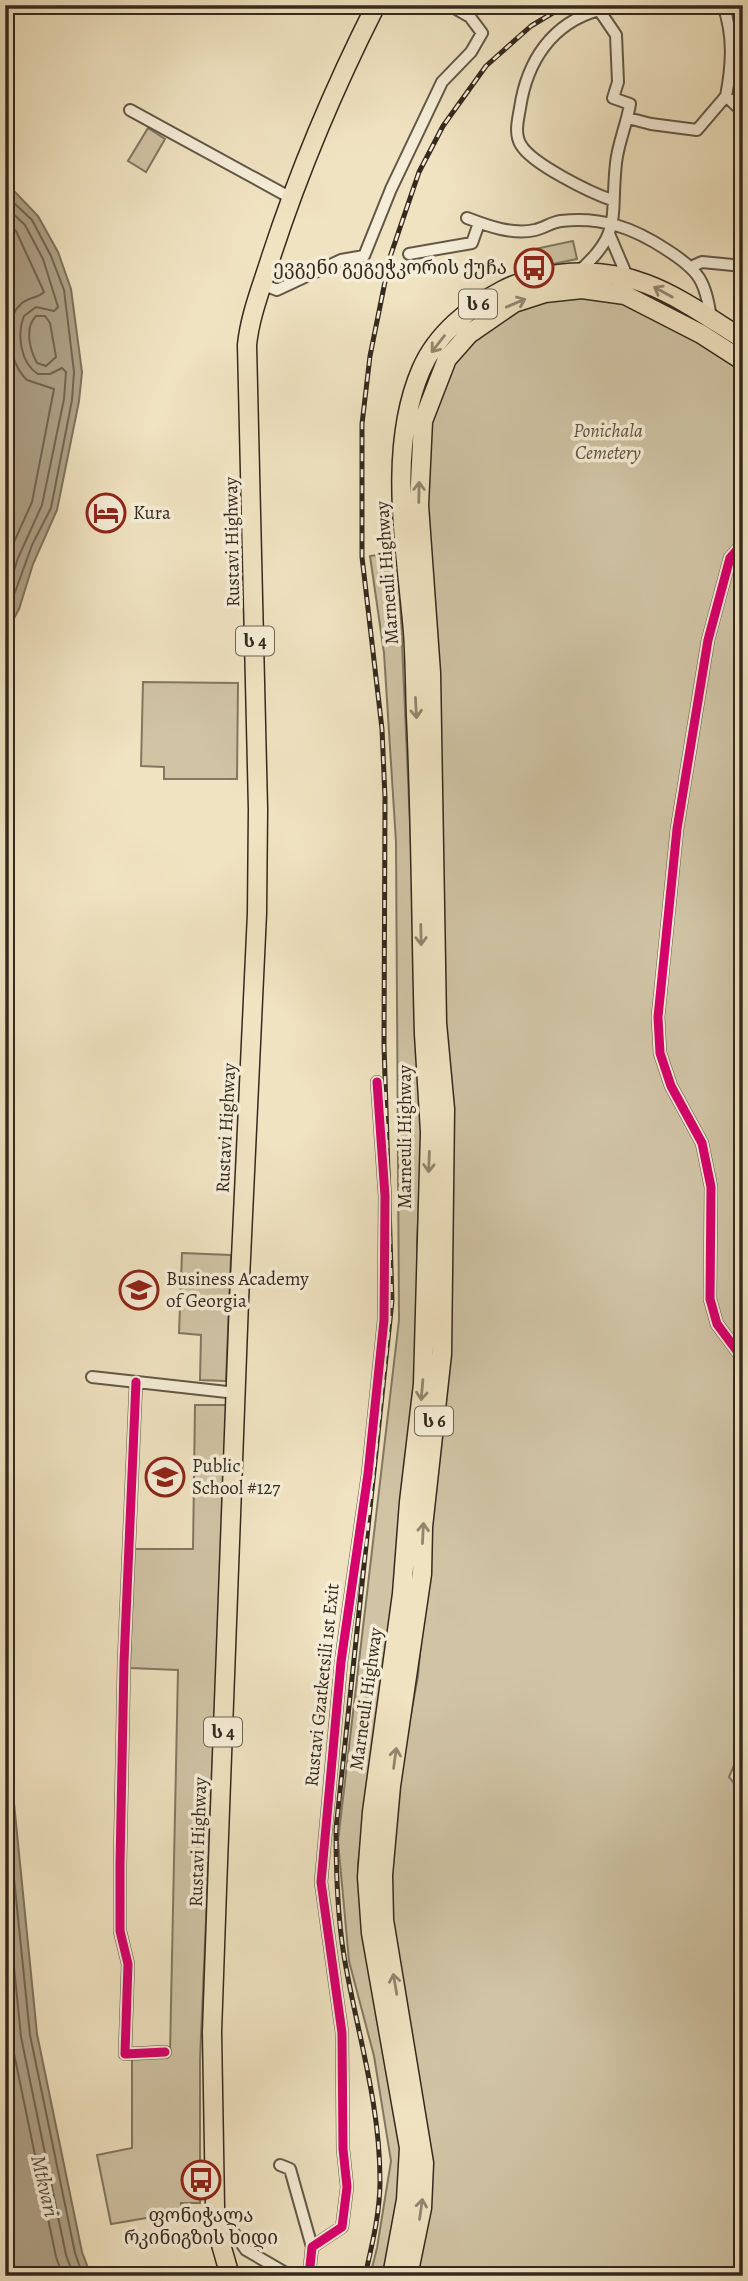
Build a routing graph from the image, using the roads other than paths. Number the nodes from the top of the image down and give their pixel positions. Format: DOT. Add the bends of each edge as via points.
graph roads {
  1 [pos="376,5"];
  2 [pos="449,5"];
  3 [pos="723,5"];
  4 [pos="600,8"];
  5 [pos="726,96"];
  6 [pos="130,110"];
  7 [pos="743,112"];
  8 [pos="628,118"];
  9 [pos="291,198"];
  10 [pos="612,201"];
  11 [pos="467,218"];
  12 [pos="613,222"];
  13 [pos="479,223"];
  14 [pos="610,236"];
  15 [pos="410,254"];
  16 [pos="693,266"];
  17 [pos="743,266"];
  18 [pos="578,272"];
  19 [pos="627,276"];
  20 [pos="262,284"];
  21 [pos="710,318"];
  22 [pos="743,339"];
  23 [pos="743,361"];
  24 [pos="743,543"];
  25 [pos="422,653"];
  26 [pos="423,674"];
  27 [pos="377,1083"];
  28 [pos="743,1359"];
  29 [pos="92,1377"];
  30 [pos="136,1382"];
  31 [pos="236,1393"];
  32 [pos="165,2052"];
  33 [pos="280,2165"];
  34 [pos="215,2207"];
  35 [pos="312,2247"];
  36 [pos="230,2276"];
  37 [pos="291,2276"];
  38 [pos="309,2276"];
  39 [pos="393,2276"];
  40 [pos="408,2276"];
  1 -- 9 [label="highway, Rustavi Highway / ს 4"];
  2 -- 20 [label="street" via="470,17 482,33 442,82 363,256 341,260 277,290"];
  3 -- 5 [label="street" via="730,25 732,65"];
  4 -- 8 [label="street" via="617,36 618,82 613,98 630,104"];
  4 -- 10 [label="street" via="565,24 536,56 521,99 517,132 521,146 537,159"];
  5 -- 7 [label="street"];
  5 -- 8 [label="street" via="697,130"];
  6 -- 9 [label="street"];
  8 -- 10 [label="street" via="616,160"];
  9 -- 20 [label="highway, Rustavi Highway / ს 4"];
  10 -- 12 [label="street"];
  11 -- 13 [label="street"];
  12 -- 13 [label="street" via="559,221 534,230 507,231"];
  12 -- 14 [label="street"];
  12 -- 16 [label="street"];
  13 -- 15 [label="street" via="472,243"];
  14 -- 18 [label="street"];
  14 -- 19 [label="street"];
  16 -- 17 [label="street" via="702,262"];
  16 -- 21 [label="street" via="706,289"];
  18 -- 19 [label="highway, Marneuli Highway / ს 6"];
  18 -- 25 [label="highway, Marneuli Highway / ს 6, one-way" via="515,284 483,301 439,340 421,371 410,405 403,474"];
  21 -- 19 [label="highway, Marneuli Highway / ს 6, one-way"];
  20 -- 31 [label="highway, Rustavi Highway / ს 4" via="247,345 258,843"];
  21 -- 22 [label="highway, Marneuli Highway / ს 6"];
  25 -- 23 [label="highway, Marneuli Highway / ს 6, one-way" via="420,445 439,374 469,334 514,303 545,293 582,289 645,303"];
  24 -- 28 [label="street" via="730,558 708,640 677,829 658,1017 660,1053 671,1086 702,1143 711,1187 710,1299 717,1324"];
  25 -- 26 [label="highway, Marneuli Highway / ს 6"];
  26 -- 39 [label="highway, Marneuli Highway / ს 6, one-way" via="424,1034 430,1096 425,1347 402,1594 367,1877 370,1933 408,2148 406,2200"];
  40 -- 26 [label="highway, Marneuli Highway / ს 6, one-way" via="422,2208 424,2151 390,1958 383,1875 422,1574 442,1354 445,1109 437,1023"];
  27 -- 35 [label="street, Rustavi Gzatketsili 1st Exit" via="385,1196 384,1320 341,1661 321,1882 342,2033 347,2187 342,2227"];
  29 -- 30 [label="street"];
  30 -- 31 [label="street"];
  30 -- 32 [label="street" via="120,1865 120,1931 128,1964 125,2054"];
  31 -- 34 [label="highway, Rustavi Highway / ს 4" via="212,2022"];
  33 -- 35 [label="street" via="289,2169"];
  34 -- 36 [label="highway, Rustavi Highway / ს 4"];
  34 -- 37 [label="street" via="246,2250"];
  35 -- 38 [label="street"];
}
